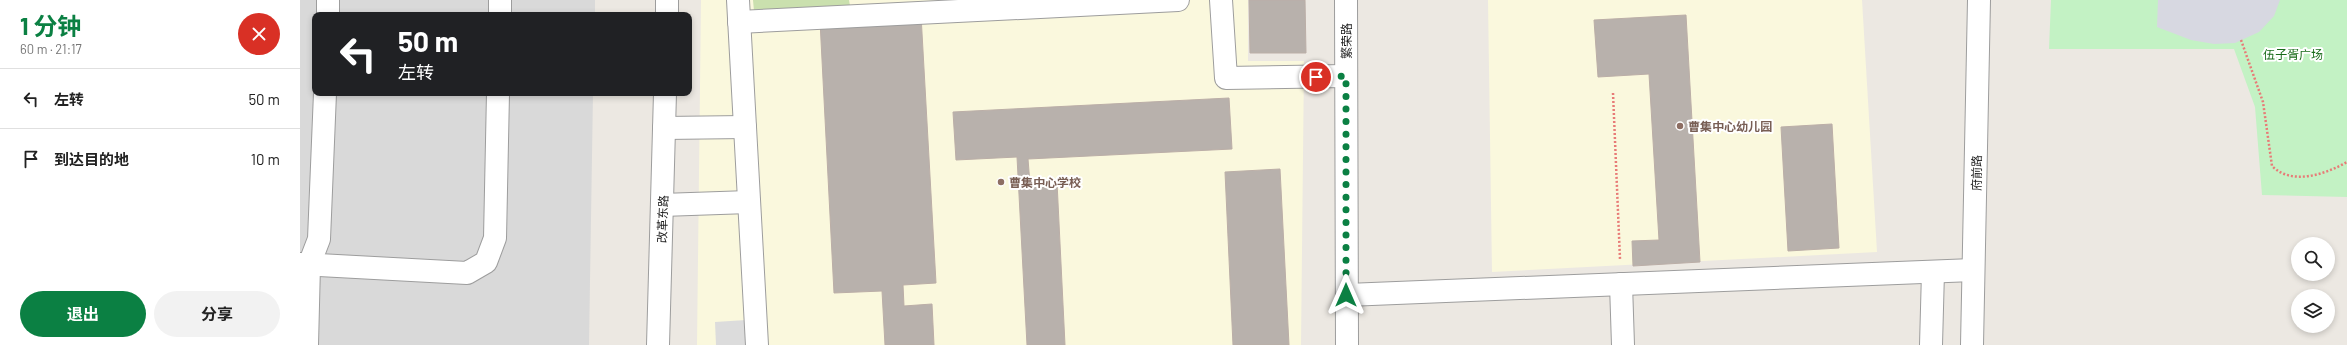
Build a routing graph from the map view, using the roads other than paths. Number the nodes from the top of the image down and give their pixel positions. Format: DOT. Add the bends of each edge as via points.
graph roads {
  1 [pos="328,0"];
  2 [pos="500,0"];
  3 [pos="667,0"];
  4 [pos="738,0"];
  5 [pos="1178,0"];
  6 [pos="1220,0"];
  7 [pos="1346,0"];
  8 [pos="1979,0"];
  9 [pos="983,5"];
  10 [pos="328,12"];
  11 [pos="500,12"];
  12 [pos="667,12"];
  13 [pos="739,22"];
  14 [pos="1346,76"];
  15 [pos="325,96"];
  16 [pos="498,96"];
  17 [pos="665,96"];
  18 [pos="745,127"];
  19 [pos="664,128"];
  20 [pos="749,202"];
  21 [pos="662,205"];
  22 [pos="304,264"];
  23 [pos="1974,270"];
  24 [pos="1933,272"];
  25 [pos="1621,284"];
  26 [pos="1346,295"];
  27 [pos="307,345"];
  28 [pos="658,345"];
  29 [pos="757,345"];
  30 [pos="1347,345"];
  31 [pos="1623,345"];
  32 [pos="1931,345"];
  33 [pos="1972,345"];
  1 -- 10 [label="street"];
  2 -- 11 [label="street"];
  3 -- 12 [label="street"];
  4 -- 13 [label="street"];
  5 -- 9 [label="street"];
  6 -- 14 [label="street" via="1226,78"];
  7 -- 14 [label="street, 繁荣路"];
  8 -- 23 [label="street, 府前路"];
  9 -- 13 [label="street"];
  13 -- 18 [label="street"];
  14 -- 26 [label="street, 繁荣路"];
  15 -- 22 [label="street" via="319,240"];
  16 -- 22 [label="street" via="495,238 486,262 467,273"];
  17 -- 19 [label="street, 改革东路"];
  18 -- 19 [label="street"];
  18 -- 20 [label="street"];
  19 -- 21 [label="street, 改革东路"];
  20 -- 21 [label="street"];
  20 -- 29 [label="street"];
  21 -- 28 [label="street, 改革东路"];
  22 -- 27 [label="street"];
  23 -- 24 [label="street"];
  23 -- 33 [label="street, 府前路"];
  24 -- 25 [label="street"];
  24 -- 32 [label="street"];
  25 -- 26 [label="street"];
  25 -- 31 [label="street"];
  26 -- 30 [label="street, 繁荣路"];
}
